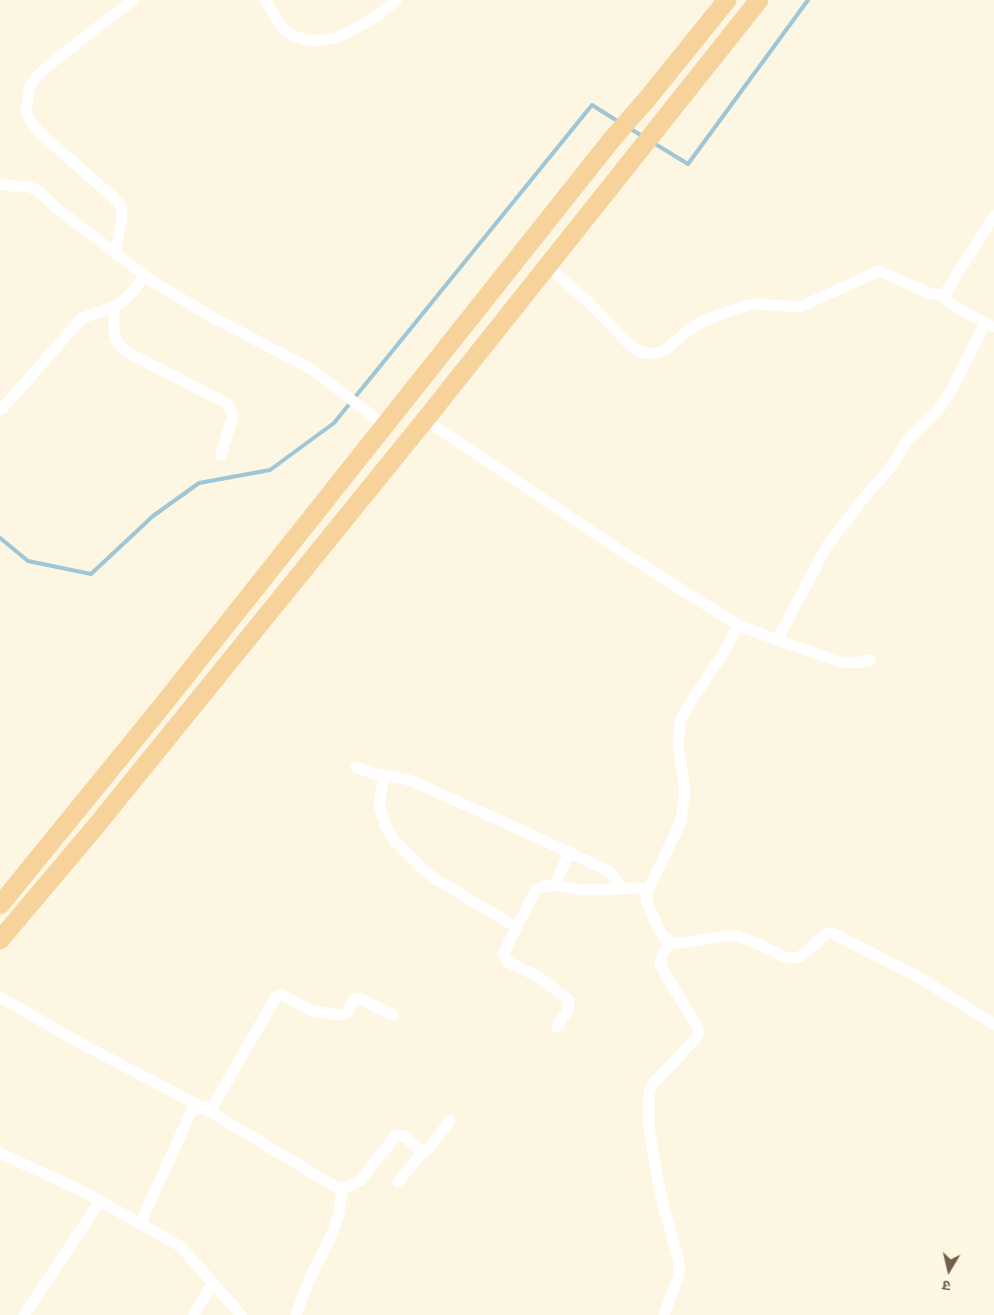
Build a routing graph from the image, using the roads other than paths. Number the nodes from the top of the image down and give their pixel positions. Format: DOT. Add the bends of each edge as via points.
graph roads {
  1 [pos="133,0"];
  2 [pos="265,0"];
  3 [pos="396,0"];
  4 [pos="728,0"];
  5 [pos="760,0"];
  6 [pos="0,184"];
  7 [pos="994,216"];
  8 [pos="116,254"];
  9 [pos="548,267"];
  10 [pos="144,276"];
  11 [pos="945,296"];
  12 [pos="114,307"];
  13 [pos="989,325"];
  14 [pos="1,410"];
  15 [pos="426,420"];
  16 [pos="384,425"];
  17 [pos="221,455"];
  18 [pos="738,624"];
  19 [pos="777,640"];
  20 [pos="870,660"];
  21 [pos="356,768"];
  22 [pos="384,776"];
  23 [pos="570,852"];
  24 [pos="554,885"];
  25 [pos="621,888"];
  26 [pos="648,888"];
  27 [pos="0,905"];
  28 [pos="516,926"];
  29 [pos="0,940"];
  30 [pos="673,942"];
  31 [pos="0,997"];
  32 [pos="393,1015"];
  33 [pos="994,1024"];
  34 [pos="558,1027"];
  35 [pos="204,1108"];
  36 [pos="450,1122"];
  37 [pos="424,1151"];
  38 [pos="0,1153"];
  39 [pos="398,1182"];
  40 [pos="342,1189"];
  41 [pos="100,1201"];
  42 [pos="140,1224"];
  43 [pos="213,1282"];
  44 [pos="24,1315"];
  45 [pos="194,1315"];
  46 [pos="241,1315"];
  47 [pos="296,1315"];
  48 [pos="664,1315"];
  1 -- 8 [label="street" via="39,74 30,86 26,111 42,135 120,205 122,212"];
  2 -- 3 [label="street" via="282,28 292,35 316,41 336,38 350,31 376,17"];
  4 -- 16 [label="highway" via="613,138"];
  5 -- 9 [label="highway"];
  6 -- 8 [label="street" via="37,190"];
  7 -- 11 [label="street"];
  8 -- 10 [label="street"];
  9 -- 11 [label="street" via="632,347 649,354 659,353 700,322 722,314 758,304 800,307 879,271 929,294"];
  9 -- 15 [label="highway"];
  10 -- 12 [label="street" via="127,298"];
  10 -- 16 [label="street" via="214,318 313,370"];
  11 -- 13 [label="street" via="953,305"];
  12 -- 14 [label="street" via="82,318"];
  12 -- 17 [label="street" via="114,330 121,347 228,404 232,416"];
  13 -- 19 [label="street" via="939,409 910,438 828,546"];
  15 -- 18 [label="street" via="633,559"];
  15 -- 29 [label="highway"];
  16 -- 27 [label="highway"];
  18 -- 19 [label="street"];
  18 -- 26 [label="street" via="680,722 678,743 685,792 681,819"];
  19 -- 20 [label="street" via="842,662"];
  21 -- 22 [label="street"];
  22 -- 23 [label="street" via="422,784"];
  22 -- 28 [label="street" via="379,805 394,840 424,871"];
  23 -- 24 [label="street"];
  23 -- 25 [label="street" via="608,871"];
  24 -- 25 [label="street" via="582,890"];
  24 -- 28 [label="street" via="536,889"];
  25 -- 26 [label="street"];
  26 -- 30 [label="street" via="647,902 659,930 664,938"];
  28 -- 34 [label="street" via="503,954 508,962 539,977 569,1000 568,1010"];
  30 -- 33 [label="street" via="736,936 782,956 796,958 826,934 832,933 920,978"];
  30 -- 48 [label="street" via="660,963 699,1032 652,1085 649,1093 649,1128 662,1204 680,1262 679,1274"];
  31 -- 35 [label="street"];
  32 -- 35 [label="street" via="358,998 345,1014 306,1009 279,995 214,1106"];
  35 -- 40 [label="street"];
  35 -- 42 [label="street" via="192,1110"];
  36 -- 37 [label="street"];
  37 -- 39 [label="street"];
  37 -- 40 [label="street" via="405,1137 396,1135 361,1180"];
  38 -- 41 [label="street"];
  40 -- 47 [label="street" via="333,1232"];
  41 -- 42 [label="street"];
  41 -- 44 [label="street"];
  42 -- 43 [label="street" via="180,1246"];
  43 -- 45 [label="street"];
  43 -- 46 [label="street"];
}
